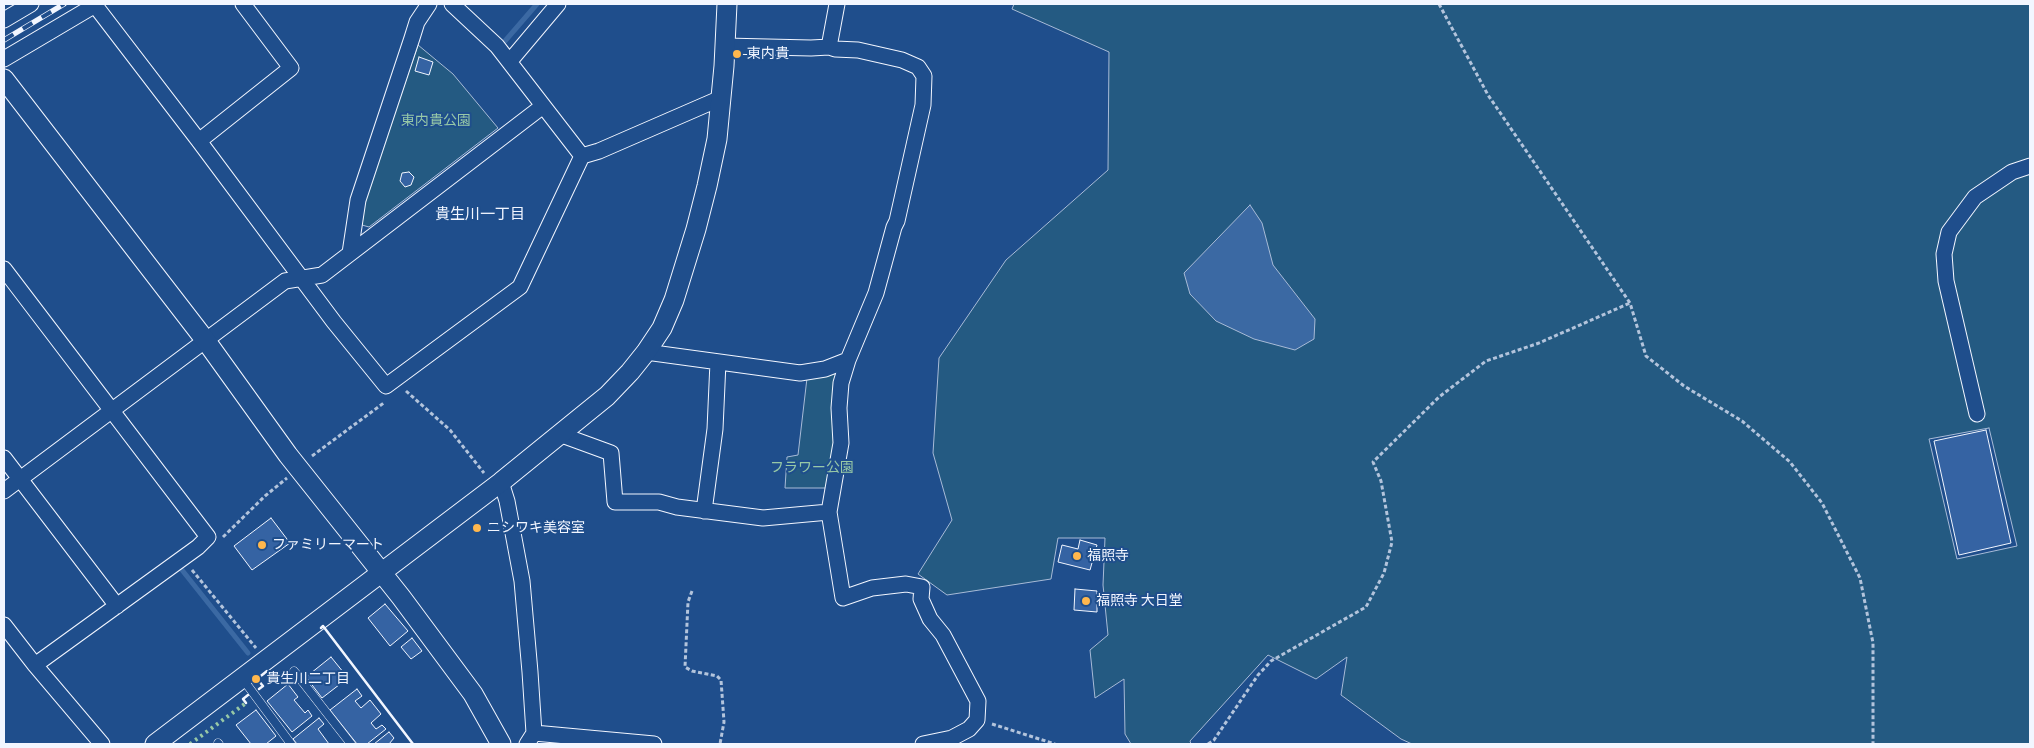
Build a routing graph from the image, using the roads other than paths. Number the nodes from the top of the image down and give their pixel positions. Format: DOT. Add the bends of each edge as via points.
graph roads {
  1 [pos="31,4"];
  2 [pos="95,4"];
  3 [pos="243,4"];
  4 [pos="429,4"];
  5 [pos="452,4"];
  6 [pos="558,4"];
  7 [pos="727,4"];
  8 [pos="837,4"];
  9 [pos="4,20"];
  10 [pos="725,46"];
  11 [pos="829,46"];
  12 [pos="4,59"];
  13 [pos="510,61"];
  14 [pos="4,79"];
  15 [pos="721,98"];
  16 [pos="543,106"];
  17 [pos="199,141"];
  18 [pos="582,156"];
  19 [pos="2030,166"];
  20 [pos="350,253"];
  21 [pos="4,270"];
  22 [pos="302,278"];
  23 [pos="206,341"];
  24 [pos="646,352"];
  25 [pos="848,360"];
  26 [pos="718,362"];
  27 [pos="113,411"];
  28 [pos="1977,414"];
  29 [pos="559,434"];
  30 [pos="4,458"];
  31 [pos="19,478"];
  32 [pos="498,484"];
  33 [pos="4,491"];
  34 [pos="704,511"];
  35 [pos="829,512"];
  36 [pos="382,572"];
  37 [pos="117,606"];
  38 [pos="4,625"];
  39 [pos="35,665"];
  40 [pos="294,671"];
  41 [pos="242,678"];
  42 [pos="530,739"];
  43 [pos="102,744"];
  44 [pos="155,744"];
  45 [pos="290,744"];
  46 [pos="350,744"];
  47 [pos="501,744"];
  48 [pos="654,744"];
  49 [pos="923,744"];
  1 -- 9 [label="street"];
  2 -- 12 [label="street"];
  2 -- 17 [label="street"];
  3 -- 17 [label="street" via="291,68"];
  4 -- 20 [label="street" via="417,22 358,200"];
  5 -- 13 [label="street"];
  6 -- 13 [label="street"];
  7 -- 10 [label="street"];
  8 -- 11 [label="street"];
  10 -- 11 [label="street"];
  10 -- 15 [label="street"];
  11 -- 25 [label="street" via="902,60 918,67 924,76 923,105 897,221 876,293"];
  13 -- 16 [label="street"];
  14 -- 23 [label="street"];
  15 -- 18 [label="street"];
  15 -- 24 [label="street" via="717,140 696,229 674,300 662,328"];
  16 -- 18 [label="street"];
  16 -- 20 [label="street"];
  17 -- 22 [label="street"];
  18 -- 22 [label="street" via="520,287 391,382 334,322"];
  19 -- 28 [label="street" via="2012,172 1974,197 1949,232 1944,254 1946,281"];
  20 -- 22 [label="street" via="322,275"];
  21 -- 27 [label="street"];
  22 -- 23 [label="street" via="286,281"];
  23 -- 27 [label="street"];
  23 -- 36 [label="street" via="288,455"];
  24 -- 26 [label="street"];
  24 -- 29 [label="street" via="607,396"];
  25 -- 26 [label="street" via="825,369 800,373"];
  25 -- 35 [label="street" via="841,384 841,443"];
  26 -- 34 [label="street" via="715,430"];
  27 -- 31 [label="street"];
  27 -- 37 [label="street" via="208,536 198,547"];
  29 -- 32 [label="street"];
  29 -- 34 [label="street" via="611,452 615,502 659,502"];
  30 -- 31 [label="street"];
  31 -- 33 [label="street"];
  31 -- 37 [label="street"];
  32 -- 36 [label="street"];
  32 -- 42 [label="street" via="507,501 522,581 530,672"];
  34 -- 35 [label="street" via="763,518"];
  35 -- 49 [label="street" via="843,598 872,588 906,584 922,588 921,599 930,619 943,635 976,694 977,720 969,729 952,738"];
  36 -- 41 [label="street"];
  36 -- 47 [label="street" via="473,694"];
  37 -- 39 [label="street"];
  38 -- 39 [label="street"];
  39 -- 43 [label="street"];
  40 -- 46 [label="lane"];
  41 -- 44 [label="street"];
  41 -- 45 [label="lane"];
  42 -- 48 [label="street"];
}
